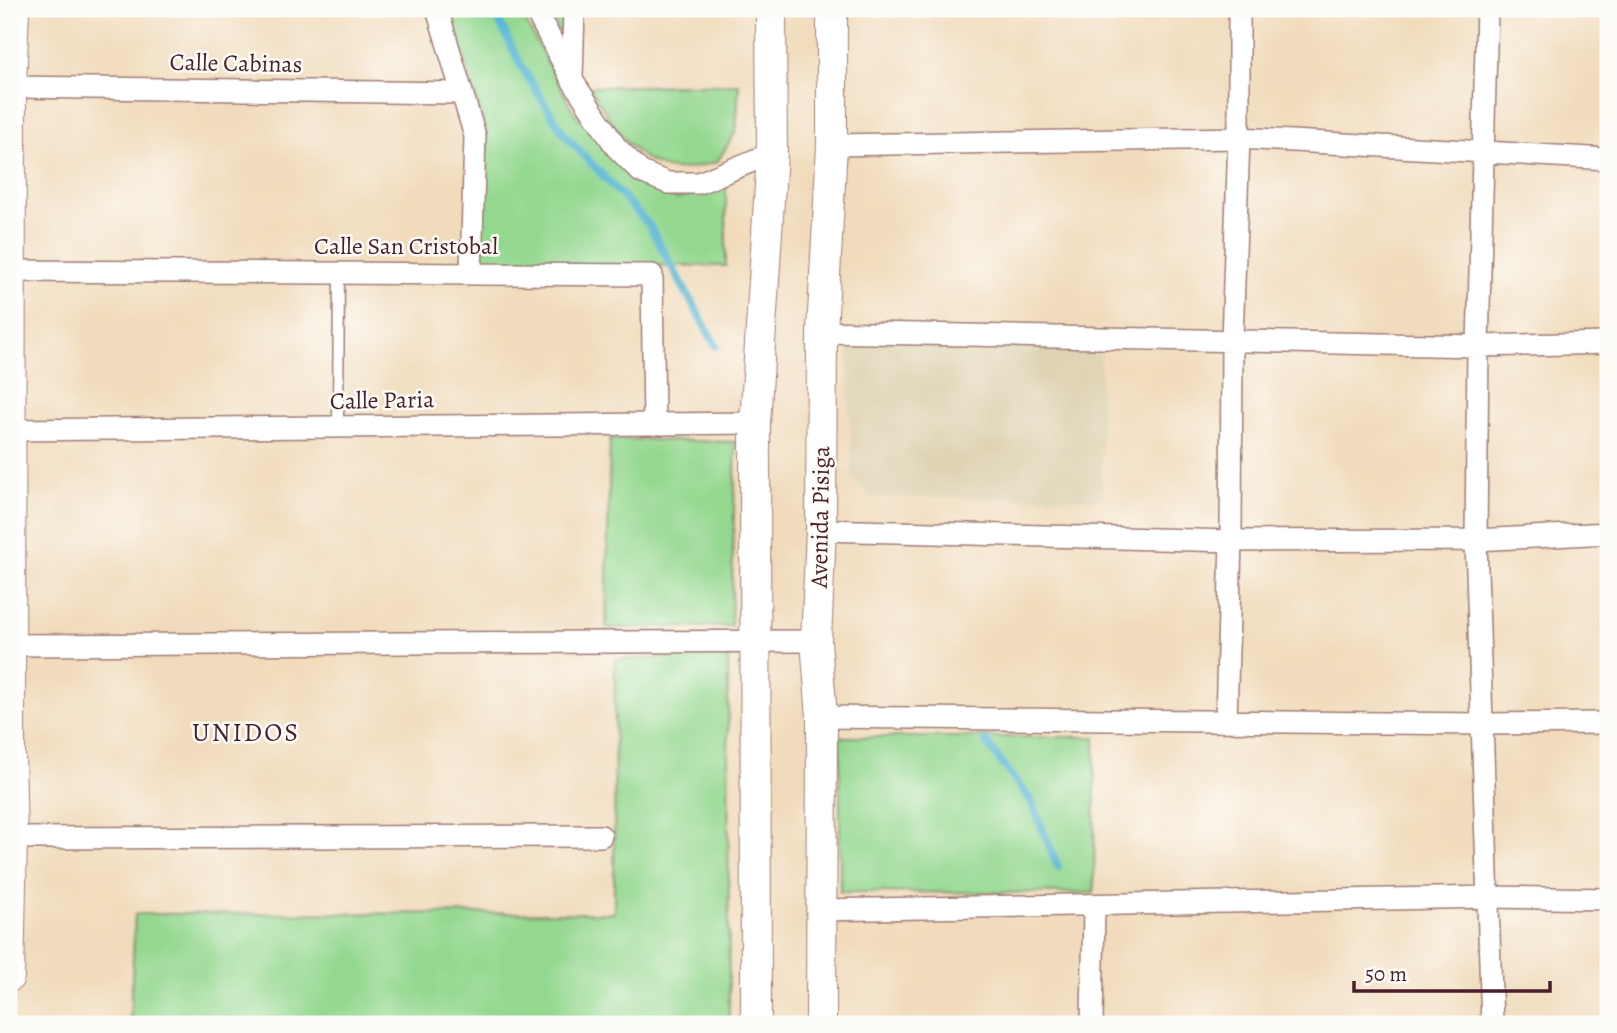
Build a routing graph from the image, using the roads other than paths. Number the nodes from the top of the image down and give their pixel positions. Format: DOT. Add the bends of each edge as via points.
graph roads {
  1 [pos="437,9"];
  2 [pos="535,9"];
  3 [pos="574,9"];
  4 [pos="771,9"];
  5 [pos="832,9"];
  6 [pos="1238,9"];
  7 [pos="1487,9"];
  8 [pos="12,16"];
  9 [pos="572,80"];
  10 [pos="11,87"];
  11 [pos="461,93"];
  12 [pos="1239,138"];
  13 [pos="832,145"];
  14 [pos="772,153"];
  15 [pos="1485,153"];
  16 [pos="1608,159"];
  17 [pos="10,210"];
  18 [pos="11,271"];
  19 [pos="340,272"];
  20 [pos="471,273"];
  21 [pos="822,332"];
  22 [pos="1232,340"];
  23 [pos="1608,344"];
  24 [pos="1478,346"];
  25 [pos="9,393"];
  26 [pos="755,423"];
  27 [pos="654,424"];
  28 [pos="338,426"];
  29 [pos="9,430"];
  30 [pos="10,519"];
  31 [pos="821,530"];
  32 [pos="1608,533"];
  33 [pos="1476,540"];
  34 [pos="1231,541"];
  35 [pos="756,640"];
  36 [pos="816,641"];
  37 [pos="11,645"];
  38 [pos="822,717"];
  39 [pos="1226,721"];
  40 [pos="1608,723"];
  41 [pos="1482,724"];
  42 [pos="9,753"];
  43 [pos="601,836"];
  44 [pos="12,838"];
  45 [pos="1489,897"];
  46 [pos="1608,899"];
  47 [pos="1094,905"];
  48 [pos="821,910"];
  49 [pos="9,977"];
  50 [pos="756,1024"];
  51 [pos="821,1024"];
  52 [pos="1092,1024"];
  53 [pos="1492,1024"];
  1 -- 11 [label="street"];
  2 -- 9 [label="street"];
  3 -- 9 [label="street"];
  4 -- 14 [label="street"];
  5 -- 13 [label="street, Avenida Pisiga"];
  6 -- 12 [label="street"];
  7 -- 15 [label="street"];
  8 -- 10 [label="street"];
  9 -- 14 [label="street" via="616,147 641,172 668,183 699,183"];
  10 -- 11 [label="street, Calle Cabinas"];
  10 -- 17 [label="street"];
  11 -- 20 [label="street" via="475,135"];
  12 -- 13 [label="street"];
  12 -- 15 [label="street"];
  12 -- 22 [label="street"];
  13 -- 21 [label="street, Avenida Pisiga"];
  14 -- 26 [label="street"];
  15 -- 16 [label="street"];
  15 -- 24 [label="street"];
  17 -- 18 [label="street"];
  18 -- 19 [label="street, Calle San Cristobal"];
  18 -- 25 [label="street"];
  19 -- 20 [label="street, Calle San Cristobal"];
  19 -- 28 [label="lane"];
  20 -- 27 [label="street, Calle San Cristobal" via="652,275"];
  21 -- 22 [label="street"];
  21 -- 31 [label="street, Avenida Pisiga"];
  22 -- 24 [label="street"];
  22 -- 34 [label="street"];
  23 -- 24 [label="street"];
  24 -- 33 [label="street"];
  25 -- 29 [label="street"];
  26 -- 27 [label="street, Calle Paria"];
  26 -- 35 [label="street"];
  27 -- 28 [label="street, Calle Paria"];
  28 -- 29 [label="street, Calle Paria"];
  29 -- 30 [label="street"];
  30 -- 37 [label="street"];
  31 -- 34 [label="street"];
  31 -- 36 [label="street, Avenida Pisiga"];
  32 -- 33 [label="street"];
  33 -- 34 [label="street"];
  33 -- 41 [label="street"];
  34 -- 39 [label="street"];
  35 -- 36 [label="street"];
  35 -- 37 [label="street"];
  35 -- 50 [label="street"];
  36 -- 38 [label="street, Avenida Pisiga"];
  37 -- 42 [label="street"];
  38 -- 39 [label="street"];
  38 -- 48 [label="street, Avenida Pisiga"];
  39 -- 41 [label="street"];
  40 -- 41 [label="street"];
  41 -- 45 [label="street"];
  42 -- 44 [label="street"];
  43 -- 44 [label="street"];
  44 -- 49 [label="street"];
  45 -- 46 [label="street"];
  45 -- 47 [label="street"];
  45 -- 53 [label="street"];
  47 -- 48 [label="street"];
  47 -- 52 [label="street"];
  48 -- 51 [label="street, Avenida Pisiga"];
}
